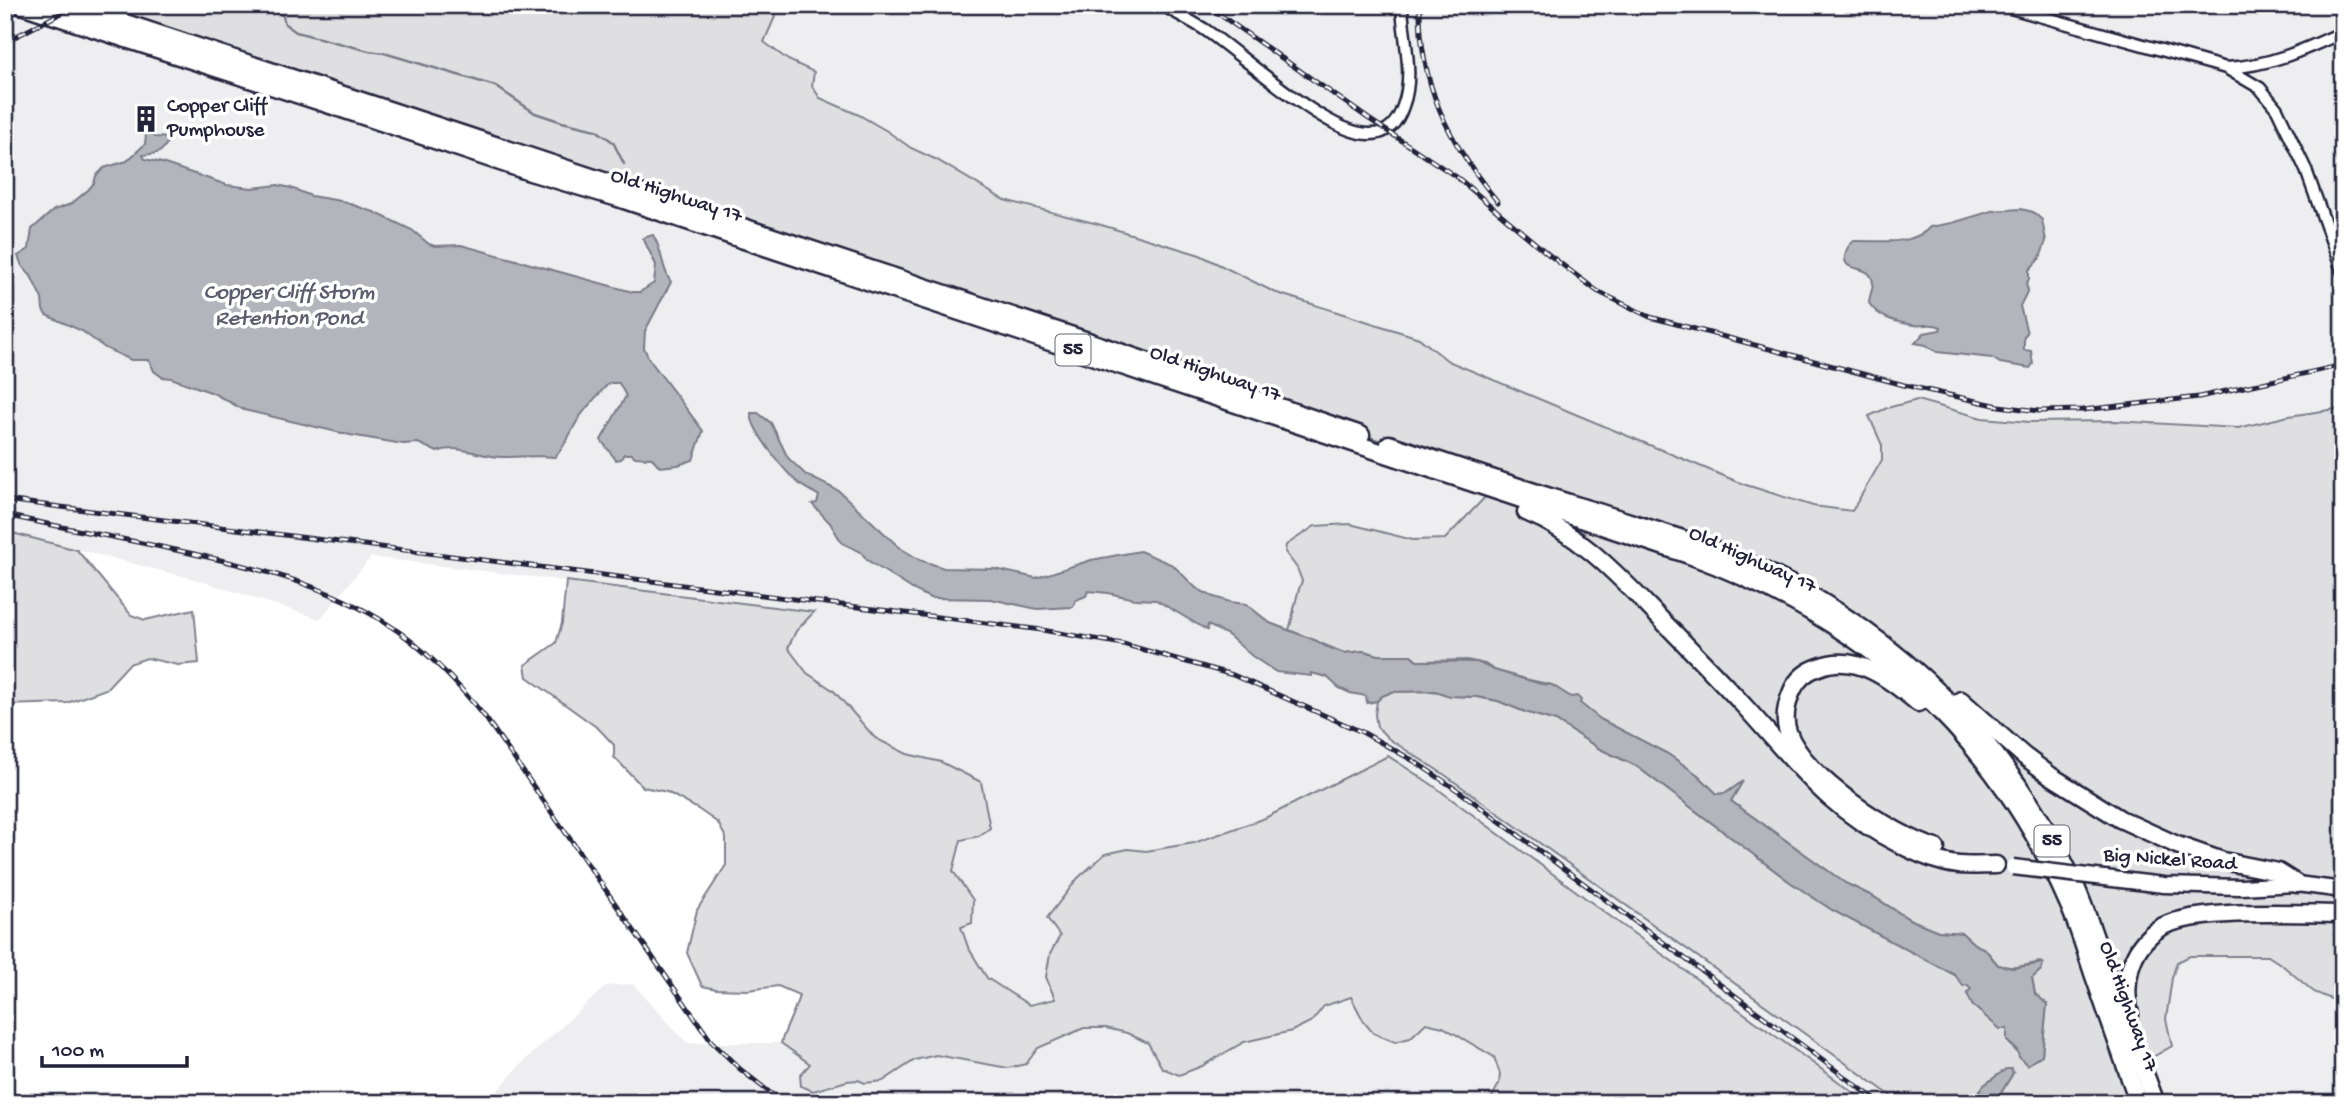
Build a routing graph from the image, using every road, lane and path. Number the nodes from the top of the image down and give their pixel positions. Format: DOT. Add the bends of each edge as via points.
graph roads {
  1 [pos="20,5"];
  2 [pos="71,5"];
  3 [pos="1162,5"];
  4 [pos="1402,5"];
  5 [pos="2000,5"];
  6 [pos="2343,32"];
  7 [pos="2226,68"];
  8 [pos="2343,273"];
  9 [pos="1495,491"];
  10 [pos="1920,675"];
  11 [pos="1953,725"];
  12 [pos="1996,865"];
  13 [pos="2297,884"];
  14 [pos="2343,890"];
  15 [pos="2343,914"];
  16 [pos="2132,1038"];
  17 [pos="2139,1103"];
  18 [pos="2156,1103"];
  1 -- 9 [label="main road, Old Highway 17 / 55" via="618,198"];
  2 -- 10 [label="main road, Old Highway 17 / 55" via="1703,546 1801,590 1872,636"];
  3 -- 4 [label="street" via="1204,29 1305,106 1349,131 1370,135 1392,125 1406,97"];
  5 -- 7 [label="street"];
  6 -- 7 [label="street" via="2278,60"];
  7 -- 8 [label="street" via="2260,88 2277,109 2306,170"];
  9 -- 11 [label="main road, Old Highway 17 / 55" via="1729,569 1800,604 1878,656"];
  9 -- 12 [label="main road" via="1521,510 1562,528 1602,562 1842,810 1917,854 1957,865"];
  10 -- 13 [label="main road" via="1940,682 2051,776 2120,819 2177,845 2278,872"];
  10 -- 16 [label="main road, Old Highway 17 / 55" via="1988,744 2048,834 2079,895"];
  11 -- 12 [label="main road" via="1881,676 1847,662 1827,664 1801,678 1786,711 1789,734 1803,757 1854,804 1921,843"];
  11 -- 17 [label="main road, Old Highway 17 / 55" via="2021,812 2046,856 2069,905"];
  12 -- 13 [label="main road, Big Nickel Road, bridge" via="2164,885"];
  13 -- 14 [label="main road, Big Nickel Road"];
  15 -- 16 [label="main road" via="2198,916 2158,928 2130,964 2126,996"];
  16 -- 18 [label="main road, Old Highway 17 / 55"];
}
